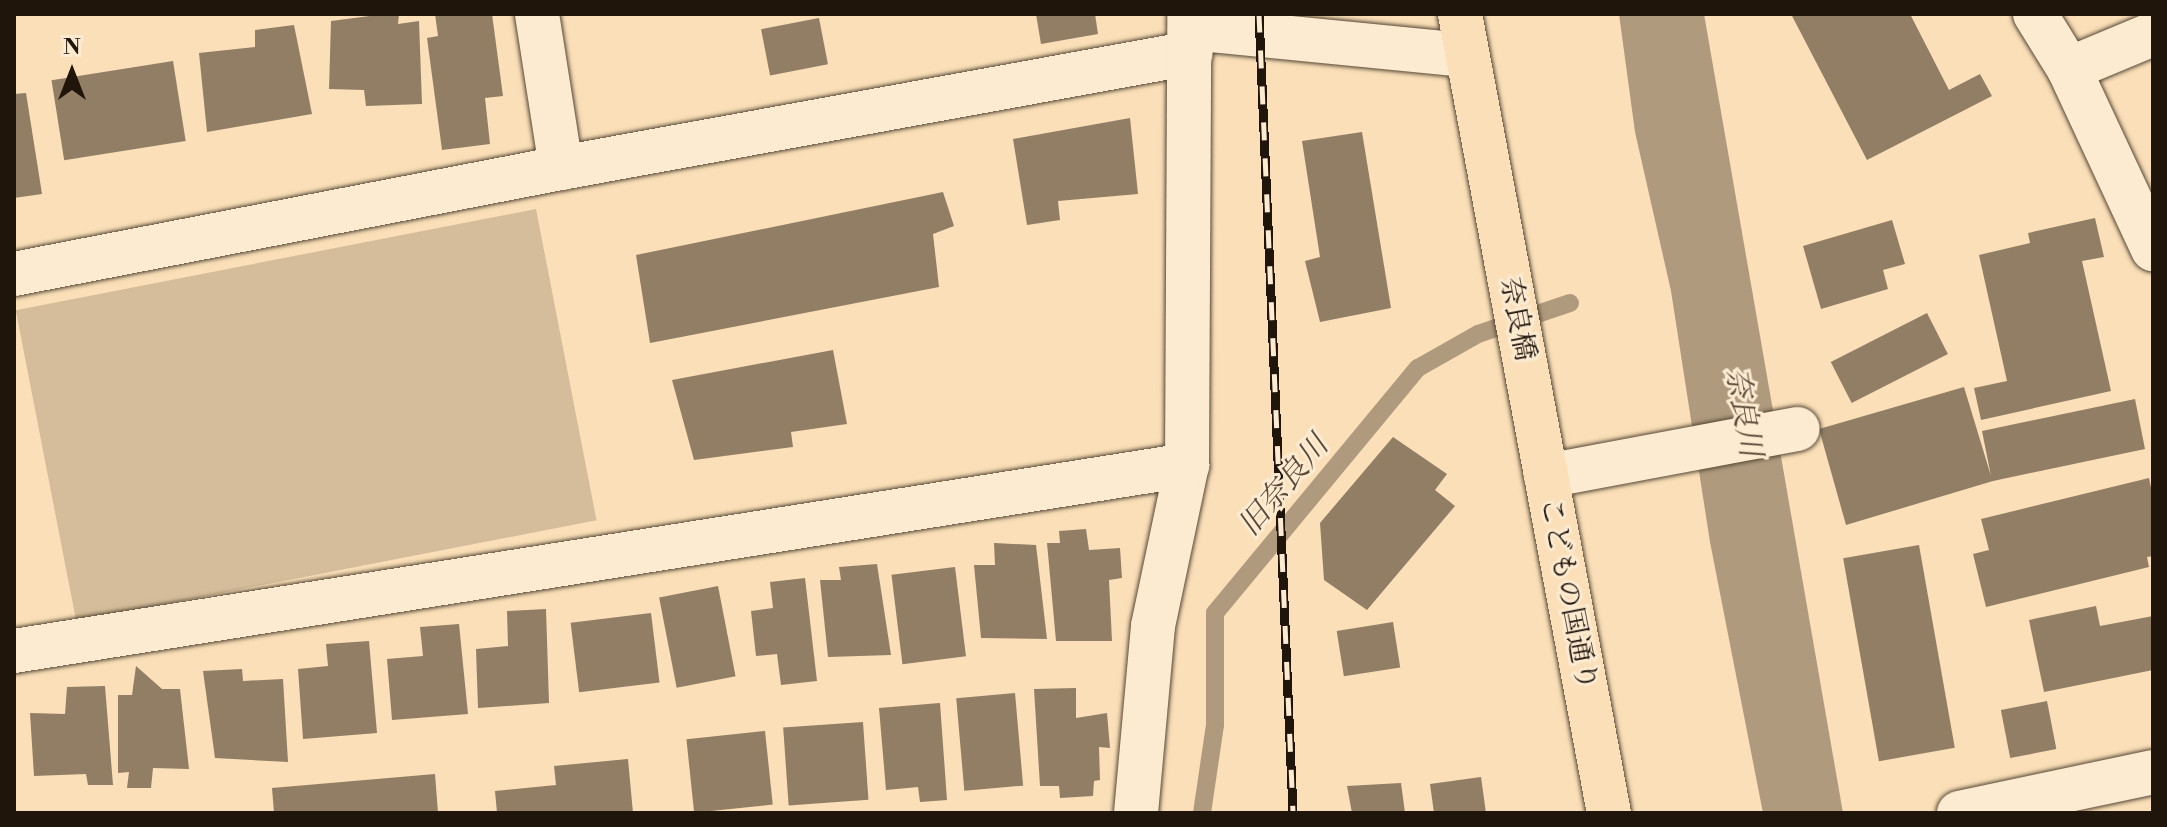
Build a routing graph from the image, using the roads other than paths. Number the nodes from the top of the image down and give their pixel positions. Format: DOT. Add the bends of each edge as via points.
graph roads {
  1 [pos="537,14"];
  2 [pos="2035,14"];
  3 [pos="1190,32"];
  4 [pos="1463,34"];
  5 [pos="2153,34"];
  6 [pos="2069,69"];
  7 [pos="561,168"];
  8 [pos="2153,249"];
  9 [pos="14,274"];
  10 [pos="1528,375"];
  11 [pos="1792,430"];
  12 [pos="1187,465"];
  13 [pos="1546,476"];
  14 [pos="14,651"];
  15 [pos="2153,772"];
  16 [pos="1136,813"];
  17 [pos="1609,813"];
  18 [pos="1959,813"];
  1 -- 7 [label="street"];
  2 -- 6 [label="street"];
  3 -- 4 [label="street"];
  3 -- 7 [label="street"];
  3 -- 12 [label="street"];
  4 -- 10 [label="main road, 奈良橋"];
  5 -- 6 [label="street"];
  6 -- 8 [label="street"];
  7 -- 9 [label="street"];
  10 -- 13 [label="main road, こどもの国通り"];
  11 -- 13 [label="street"];
  12 -- 14 [label="street"];
  12 -- 16 [label="street" via="1153,626"];
  13 -- 17 [label="main road, こどもの国通り"];
  15 -- 18 [label="street"];
}
